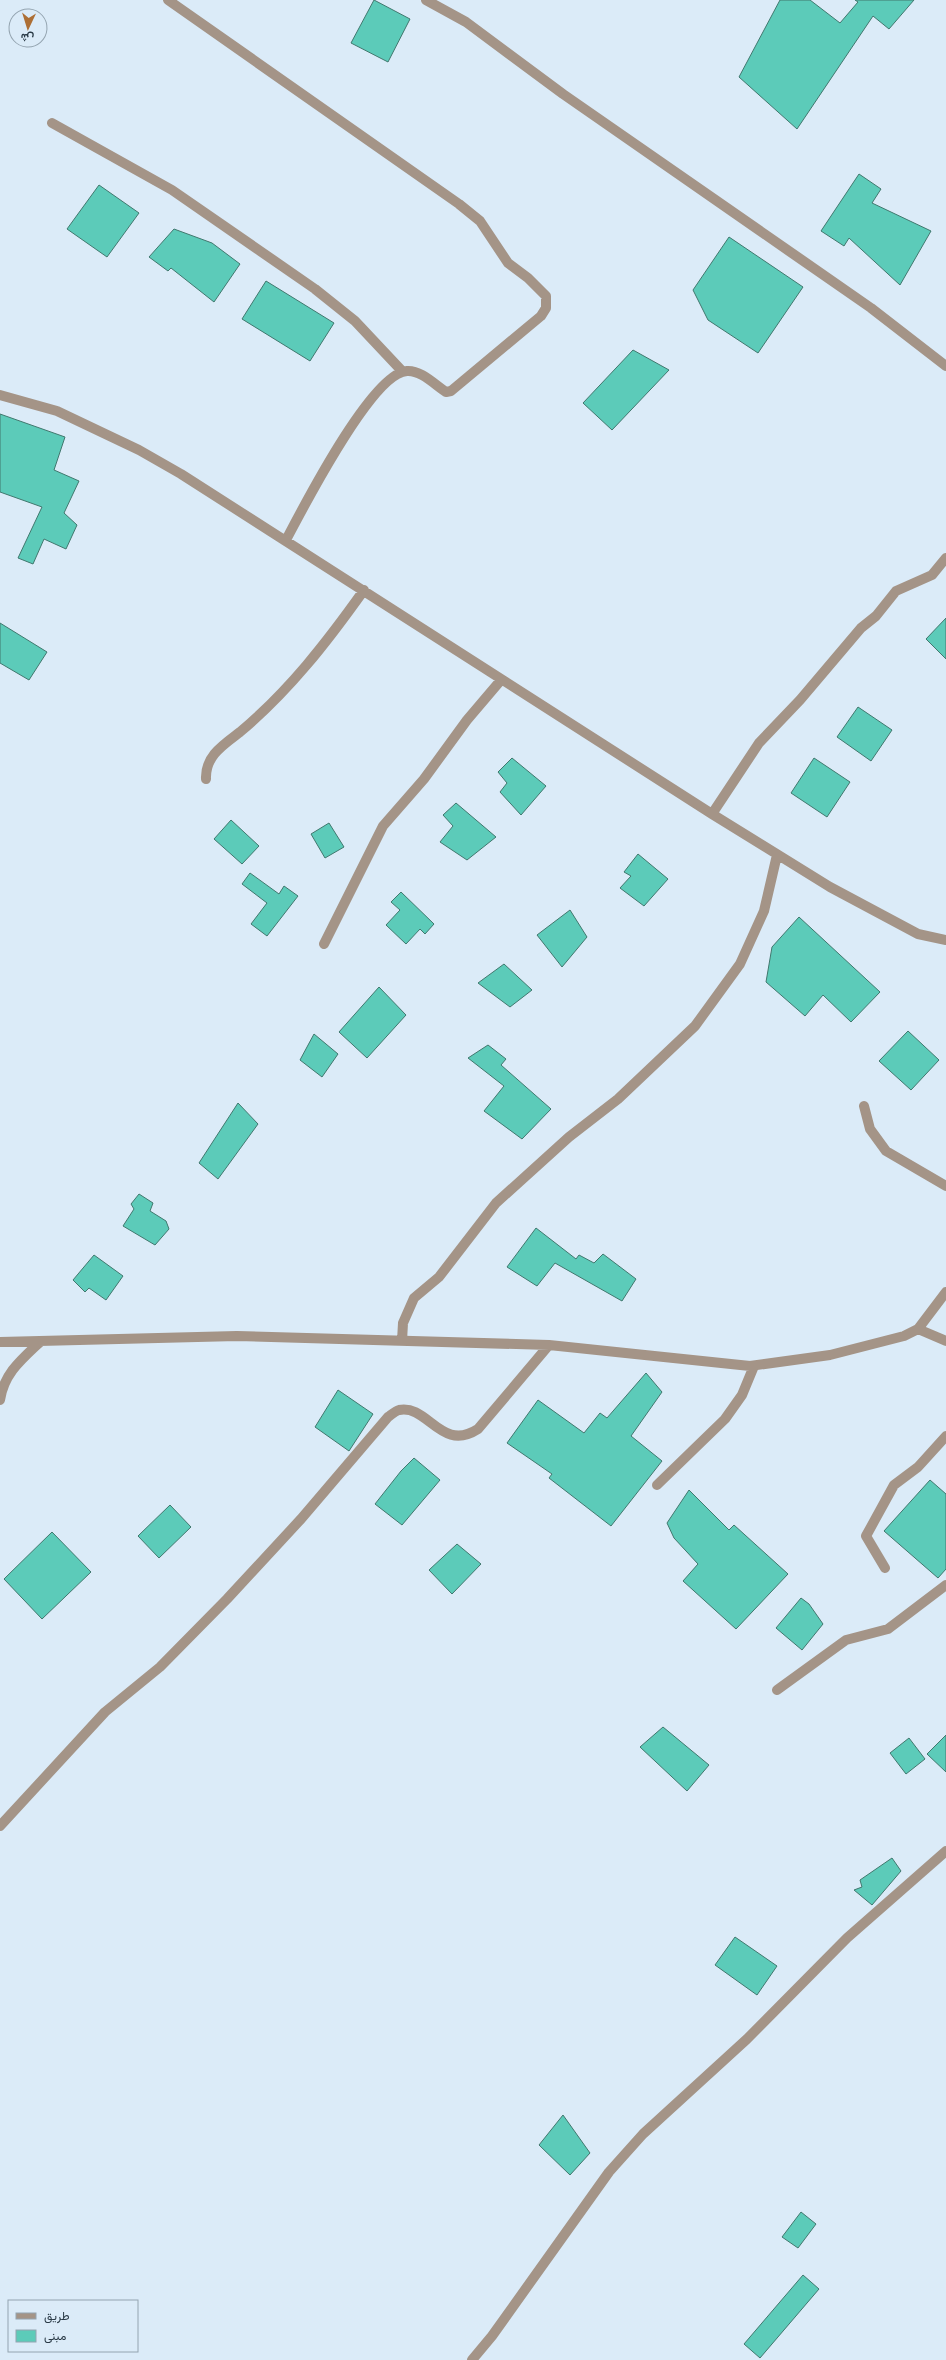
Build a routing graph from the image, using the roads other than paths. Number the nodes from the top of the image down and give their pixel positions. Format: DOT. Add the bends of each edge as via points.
graph roads {
  1 [pos="168,0"];
  2 [pos="426,0"];
  3 [pos="52,123"];
  4 [pos="946,366"];
  5 [pos="402,371"];
  6 [pos="0,395"];
  7 [pos="286,540"];
  8 [pos="946,558"];
  9 [pos="364,590"];
  10 [pos="502,680"];
  11 [pos="206,779"];
  12 [pos="712,814"];
  13 [pos="777,855"];
  14 [pos="946,940"];
  15 [pos="324,944"];
  16 [pos="864,1106"];
  17 [pos="946,1186"];
  18 [pos="946,1292"];
  19 [pos="918,1329"];
  20 [pos="41,1341"];
  21 [pos="402,1341"];
  22 [pos="946,1341"];
  23 [pos="0,1342"];
  24 [pos="549,1345"];
  25 [pos="754,1366"];
  26 [pos="0,1400"];
  27 [pos="946,1436"];
  28 [pos="657,1485"];
  29 [pos="885,1568"];
  30 [pos="946,1585"];
  31 [pos="777,1690"];
  32 [pos="0,1826"];
  33 [pos="946,1851"];
  34 [pos="472,2360"];
  1 -- 5 [label="street" via="480,221 508,263 546,296 546,308 541,316 451,391 446,392 416,372"];
  2 -- 4 [label="street" via="466,22 563,94 871,308"];
  3 -- 5 [label="street" via="172,190 315,289 355,322"];
  5 -- 7 [label="street" via="386,382 360,413 334,453"];
  6 -- 7 [label="street" via="57,411 139,450"];
  7 -- 9 [label="street"];
  8 -- 12 [label="street" via="932,575 896,591 876,616 861,628 800,700 759,743"];
  9 -- 10 [label="street"];
  9 -- 11 [label="street" via="292,683 254,720 216,751 209,761"];
  10 -- 12 [label="street"];
  10 -- 15 [label="street" via="467,720 424,779 383,826"];
  12 -- 13 [label="street"];
  13 -- 14 [label="street" via="830,887 918,934"];
  13 -- 21 [label="street" via="764,911 740,964 694,1026 618,1099 569,1137 496,1202 439,1277 414,1298 403,1323"];
  16 -- 17 [label="street" via="870,1129 886,1151"];
  18 -- 19 [label="street"];
  19 -- 22 [label="street"];
  19 -- 25 [label="street" via="891,1340 837,1353"];
  20 -- 21 [label="street" via="237,1336"];
  20 -- 23 [label="street"];
  20 -- 26 [label="street" via="13,1368 2,1386"];
  21 -- 24 [label="street"];
  24 -- 25 [label="street"];
  24 -- 32 [label="street" via="478,1429 467,1436 454,1436 413,1412 398,1410 388,1417 301,1519 228,1599 160,1667 105,1712"];
  25 -- 28 [label="street" via="742,1395 725,1419"];
  27 -- 29 [label="street" via="918,1467 894,1485 866,1536"];
  30 -- 31 [label="street" via="888,1628 846,1640"];
  33 -- 34 [label="street" via="841,1943 747,2039 642,2134 610,2172"];
}
